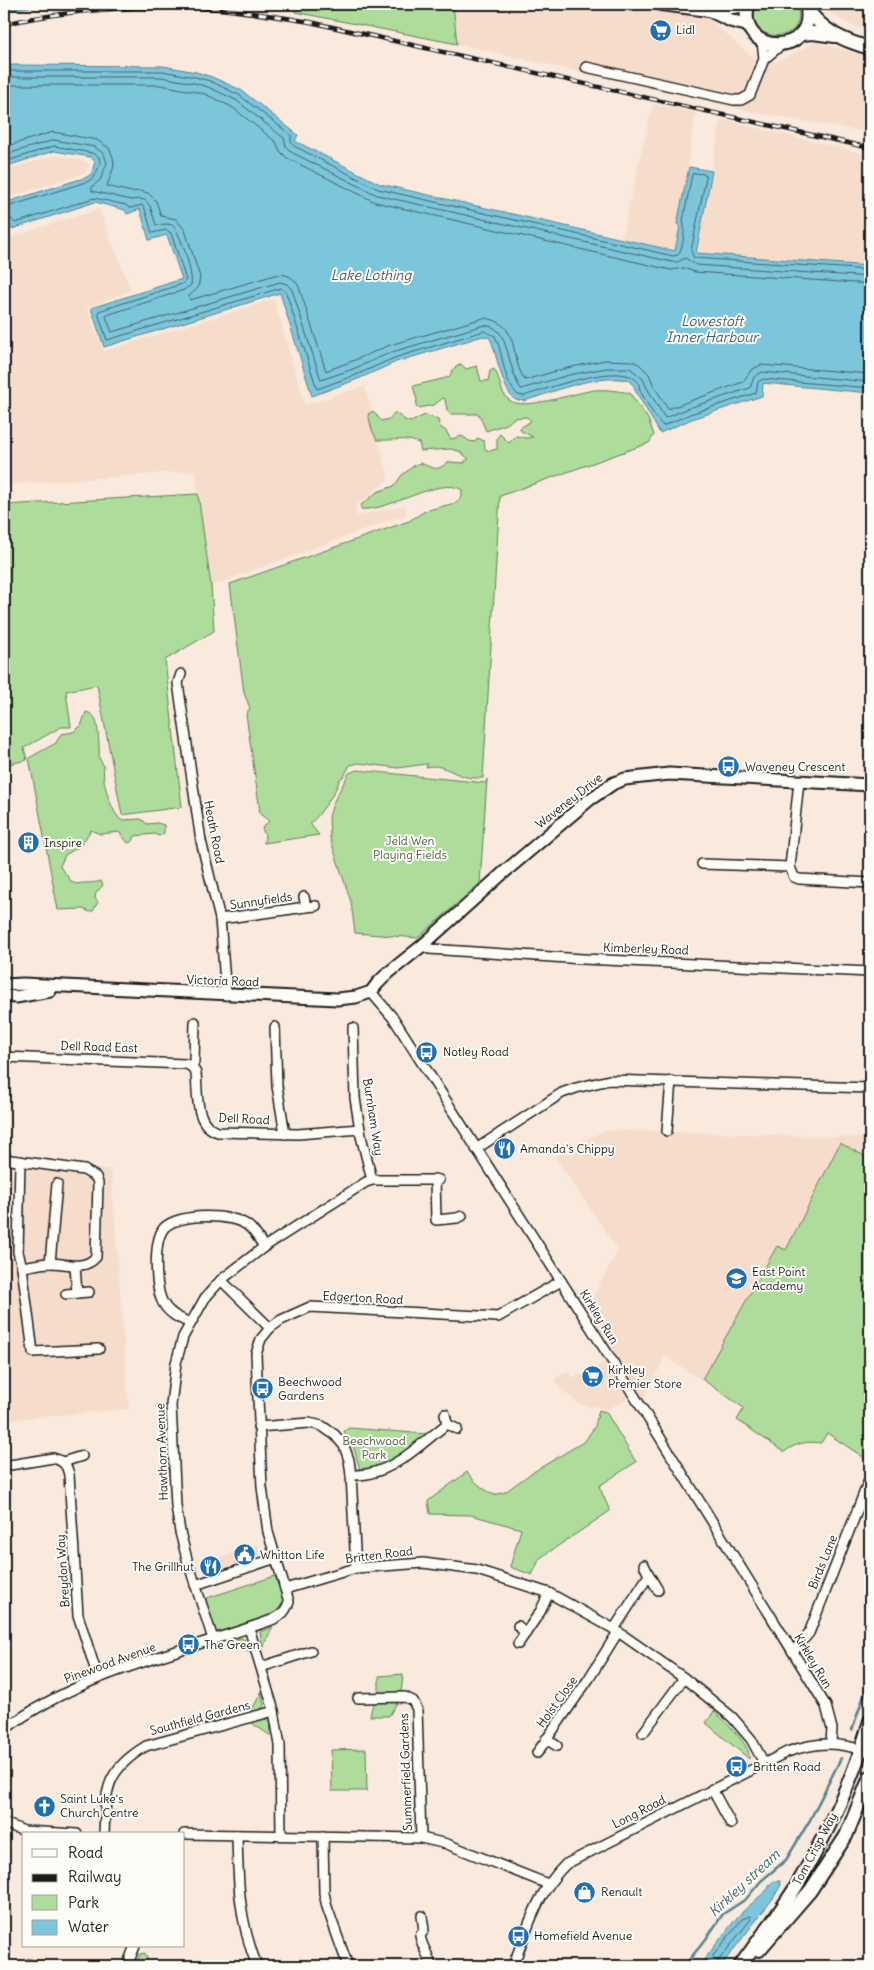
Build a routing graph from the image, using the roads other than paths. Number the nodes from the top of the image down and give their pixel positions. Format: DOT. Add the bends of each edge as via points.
graph roads {
  1 [pos="662,4"];
  2 [pos="748,4"];
  3 [pos="807,7"];
  4 [pos="709,10"];
  5 [pos="748,26"];
  6 [pos="801,34"];
  7 [pos="835,36"];
  8 [pos="762,41"];
  9 [pos="781,45"];
  10 [pos="870,48"];
  11 [pos="764,59"];
  12 [pos="586,67"];
  13 [pos="181,674"];
  14 [pos="799,781"];
  15 [pos="870,785"];
  16 [pos="702,864"];
  17 [pos="790,867"];
  18 [pos="870,883"];
  19 [pos="304,897"];
  20 [pos="316,906"];
  21 [pos="306,907"];
  22 [pos="220,919"];
  23 [pos="423,945"];
  24 [pos="870,972"];
  25 [pos="4,985"];
  26 [pos="72,988"];
  27 [pos="372,992"];
  28 [pos="226,995"];
  29 [pos="4,996"];
  30 [pos="195,1022"];
  31 [pos="275,1027"];
  32 [pos="353,1028"];
  33 [pos="4,1057"];
  34 [pos="192,1067"];
  35 [pos="671,1081"];
  36 [pos="870,1088"];
  37 [pos="360,1129"];
  38 [pos="667,1131"];
  39 [pos="285,1134"];
  40 [pos="476,1149"];
  41 [pos="4,1158"];
  42 [pos="20,1161"];
  43 [pos="372,1180"];
  44 [pos="57,1184"];
  45 [pos="462,1216"];
  46 [pos="264,1248"];
  47 [pos="50,1263"];
  48 [pos="76,1266"];
  49 [pos="22,1267"];
  50 [pos="221,1280"];
  51 [pos="561,1281"];
  52 [pos="89,1292"];
  53 [pos="77,1293"];
  54 [pos="66,1294"];
  55 [pos="190,1323"];
  56 [pos="270,1328"];
  57 [pos="99,1349"];
  58 [pos="445,1414"];
  59 [pos="447,1424"];
  60 [pos="258,1427"];
  61 [pos="457,1429"];
  62 [pos="82,1456"];
  63 [pos="63,1462"];
  64 [pos="4,1466"];
  65 [pos="351,1475"];
  66 [pos="870,1478"];
  67 [pos="276,1558"];
  68 [pos="644,1565"];
  69 [pos="356,1568"];
  70 [pos="649,1575"];
  71 [pos="195,1586"];
  72 [pos="285,1589"];
  73 [pos="658,1590"];
  74 [pos="549,1593"];
  75 [pos="286,1610"];
  76 [pos="518,1626"];
  77 [pos="249,1628"];
  78 [pos="616,1631"];
  79 [pos="526,1633"];
  80 [pos="213,1639"];
  81 [pos="518,1644"];
  82 [pos="311,1651"];
  83 [pos="793,1652"];
  84 [pos="261,1667"];
  85 [pos="98,1678"];
  86 [pos="684,1678"];
  87 [pos="358,1698"];
  88 [pos="274,1711"];
  89 [pos="870,1721"];
  90 [pos="4,1730"];
  91 [pos="642,1733"];
  92 [pos="546,1739"];
  93 [pos="831,1742"];
  94 [pos="557,1746"];
  95 [pos="868,1751"];
  96 [pos="537,1753"];
  97 [pos="764,1763"];
  98 [pos="870,1777"];
  99 [pos="712,1789"];
  100 [pos="4,1823"];
  101 [pos="731,1824"];
  102 [pos="42,1832"];
  103 [pos="104,1832"];
  104 [pos="185,1834"];
  105 [pos="237,1835"];
  106 [pos="281,1835"];
  107 [pos="323,1836"];
  108 [pos="421,1838"];
  109 [pos="548,1884"];
  110 [pos="422,1916"];
  111 [pos="133,1948"];
  112 [pos="127,1966"];
  113 [pos="257,1966"];
  114 [pos="348,1966"];
  115 [pos="431,1966"];
  116 [pos="513,1966"];
  117 [pos="742,1966"];
  1 -- 4 [label="highway"];
  2 -- 4 [label="highway"];
  2 -- 5 [label="highway"];
  3 -- 6 [label="highway" via="808,19"];
  3 -- 7 [label="highway" via="817,22"];
  4 -- 5 [label="highway"];
  5 -- 8 [label="highway"];
  6 -- 7 [label="highway"];
  6 -- 9 [label="highway"];
  7 -- 10 [label="highway"];
  8 -- 9 [label="highway"];
  8 -- 11 [label="street"];
  9 -- 11 [label="street"];
  11 -- 12 [label="street" via="750,95 741,100"];
  13 -- 22 [label="street, Heath Road" via="178,683 201,841"];
  14 -- 15 [label="main road, Waveney Drive"];
  14 -- 17 [label="street"];
  14 -- 23 [label="main road, Waveney Drive" via="668,774 614,783 589,800"];
  16 -- 17 [label="street"];
  17 -- 18 [label="street" via="799,879"];
  19 -- 21 [label="street, Sunnyfields"];
  20 -- 21 [label="street, Sunnyfields"];
  21 -- 22 [label="street, Sunnyfields"];
  22 -- 28 [label="street, Heath Road"];
  23 -- 24 [label="street, Kimberley Road" via="429,949 582,960"];
  23 -- 27 [label="main road, Waveney Drive" via="376,984"];
  25 -- 26 [label="main road, Victoria Road"];
  26 -- 28 [label="main road, Victoria Road"];
  26 -- 29 [label="main road, Victoria Road"];
  27 -- 28 [label="main road, Victoria Road" via="336,999"];
  27 -- 40 [label="street, Kirkley Run" via="394,1019"];
  30 -- 34 [label="street, Dell Road"];
  31 -- 39 [label="street" via="277,1086"];
  32 -- 37 [label="street, Burnham Way" via="354,1082"];
  33 -- 34 [label="street, Dell Road East" via="177,1063"];
  34 -- 39 [label="street, Dell Road" via="196,1073 200,1114 209,1128 218,1132"];
  35 -- 36 [label="street"];
  35 -- 38 [label="street"];
  35 -- 40 [label="street" via="609,1080 576,1088 562,1093"];
  37 -- 39 [label="street, Dell Road"];
  37 -- 43 [label="street, Burnham Way"];
  40 -- 51 [label="street, Kirkley Run"];
  41 -- 42 [label="street"];
  42 -- 48 [label="street" via="84,1170 96,1177 96,1257 84,1266"];
  42 -- 49 [label="street" via="18,1241"];
  43 -- 45 [label="street, Hawthorn Avenue" via="437,1180 436,1220"];
  43 -- 46 [label="street, Hawthorn Avenue"];
  44 -- 47 [label="street"];
  46 -- 50 [label="street, Hawthorn Avenue"];
  46 -- 55 [label="street" via="249,1226 229,1218 185,1217 172,1221 163,1229 157,1239 156,1252 163,1304 174,1316"];
  47 -- 48 [label="street"];
  47 -- 49 [label="street"];
  48 -- 53 [label="street"];
  49 -- 57 [label="street" via="33,1352"];
  50 -- 55 [label="street, Hawthorn Avenue"];
  50 -- 56 [label="street"];
  51 -- 56 [label="street, Edgerton Road" via="498,1317 310,1307"];
  51 -- 83 [label="street, Kirkley Run"];
  52 -- 53 [label="street"];
  53 -- 54 [label="street"];
  55 -- 71 [label="street, Hawthorn Avenue" via="182,1338 176,1363 171,1405 176,1506"];
  56 -- 60 [label="street, Edgerton Road" via="261,1339 256,1354"];
  58 -- 59 [label="street"];
  59 -- 61 [label="street"];
  59 -- 65 [label="street" via="391,1464 371,1473"];
  60 -- 65 [label="street" via="309,1423 322,1426 335,1434 344,1446"];
  60 -- 67 [label="street, Edgerton Road" via="265,1519"];
  62 -- 63 [label="street"];
  63 -- 64 [label="street" via="53,1458"];
  63 -- 85 [label="street, Breydon Way" via="69,1475 78,1615"];
  65 -- 69 [label="street"];
  66 -- 83 [label="street, Birds Lane" via="809,1633"];
  67 -- 71 [label="street"];
  67 -- 72 [label="street, Edgerton Road"];
  68 -- 70 [label="street"];
  69 -- 72 [label="street, Britten Road"];
  69 -- 74 [label="street, Britten Road" via="423,1563 449,1565 477,1570"];
  70 -- 73 [label="street"];
  70 -- 78 [label="street"];
  71 -- 80 [label="street, Hawthorn Avenue"];
  72 -- 75 [label="street, Edgerton Road" via="289,1602"];
  74 -- 78 [label="street, Britten Road"];
  74 -- 79 [label="street"];
  75 -- 77 [label="street, Pinewood Avenue" via="279,1617"];
  76 -- 79 [label="street"];
  77 -- 80 [label="street, Pinewood Avenue"];
  77 -- 84 [label="street"];
  78 -- 86 [label="street, Britten Road"];
  78 -- 92 [label="street, Holst Close"];
  79 -- 81 [label="street"];
  80 -- 85 [label="street, Pinewood Avenue"];
  82 -- 84 [label="street"];
  83 -- 93 [label="street, Kirkley Run" via="826,1706 832,1729"];
  84 -- 88 [label="street"];
  85 -- 90 [label="street, Pinewood Avenue" via="39,1706"];
  86 -- 91 [label="street"];
  86 -- 97 [label="street, Britten Road" via="732,1717"];
  87 -- 108 [label="street, Summerfield Gardens" via="405,1697 413,1701 417,1709"];
  88 -- 103 [label="street, Southfield Gardens" via="146,1746 132,1754 112,1778 106,1796"];
  88 -- 106 [label="street" via="280,1746"];
  89 -- 95 [label="highway, Tom Crisp Way"];
  92 -- 94 [label="street, Holst Close"];
  92 -- 96 [label="street, Holst Close"];
  93 -- 95 [label="street, Long Road"];
  93 -- 97 [label="street, Long Road" via="809,1744"];
  95 -- 117 [label="highway, Tom Crisp Way" via="797,1886"];
  97 -- 99 [label="street, Long Road"];
  98 -- 117 [label="highway, Tom Crisp Way" via="846,1836 810,1891 773,1936"];
  99 -- 101 [label="street"];
  99 -- 109 [label="street, Long Road" via="566,1864"];
  100 -- 102 [label="street" via="24,1831"];
  104 -- 105 [label="street"];
  105 -- 106 [label="street"];
  105 -- 113 [label="street" via="239,1902"];
  106 -- 107 [label="street"];
  107 -- 108 [label="street"];
  107 -- 114 [label="street" via="324,1893"];
  108 -- 109 [label="street" via="447,1844"];
  109 -- 116 [label="street, Long Road" via="539,1898"];
  110 -- 115 [label="street" via="421,1944"];
  111 -- 112 [label="street"];
}
